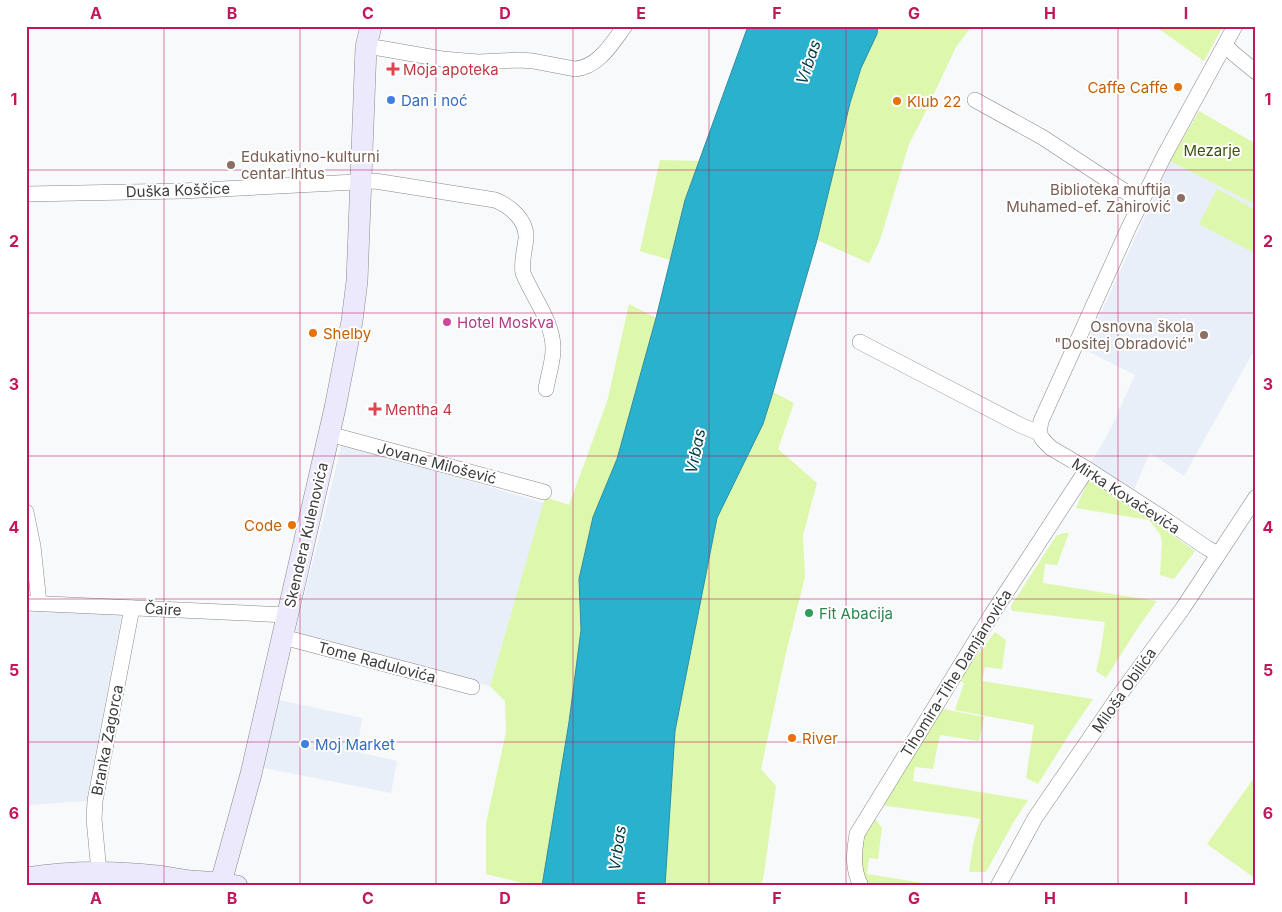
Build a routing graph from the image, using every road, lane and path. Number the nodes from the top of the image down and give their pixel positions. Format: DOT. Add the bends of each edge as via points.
graph roads {
  1 [pos="625,26"];
  2 [pos="1235,26"];
  3 [pos="367,35"];
  4 [pos="1225,45"];
  5 [pos="1256,72"];
  6 [pos="975,100"];
  7 [pos="360,182"];
  8 [pos="26,194"];
  9 [pos="1141,202"];
  10 [pos="860,342"];
  11 [pos="546,388"];
  12 [pos="1039,432"];
  13 [pos="329,434"];
  14 [pos="1087,470"];
  15 [pos="544,492"];
  16 [pos="1253,508"];
  17 [pos="26,512"];
  18 [pos="1218,554"];
  19 [pos="33,603"];
  20 [pos="132,608"];
  21 [pos="288,615"];
  22 [pos="282,637"];
  23 [pos="472,687"];
  24 [pos="99,872"];
  25 [pos="26,878"];
  26 [pos="226,885"];
  27 [pos="861,886"];
  28 [pos="998,886"];
  1 -- 3 [label="street" via="602,55 585,67 575,69 533,61 442,59 379,48"];
  2 -- 4 [label="street"];
  3 -- 7 [label="main road, Skendera Kulenovića"];
  4 -- 5 [label="street"];
  4 -- 9 [label="street"];
  6 -- 9 [label="street" via="1042,137"];
  7 -- 8 [label="street, Duška Koščice" via="182,191"];
  7 -- 11 [label="street" via="375,181 495,200 516,214 523,222 526,235 523,273 552,336 553,351"];
  7 -- 13 [label="main road, Skendera Kulenovića" via="354,305"];
  9 -- 12 [label="street" via="1041,421"];
  10 -- 12 [label="street, Mirka Kovačevića"];
  12 -- 14 [label="street, Mirka Kovačevića" via="1051,448"];
  13 -- 15 [label="street, Jovane Milošević"];
  13 -- 21 [label="main road, Skendera Kulenovića"];
  14 -- 18 [label="street, Mirka Kovačevića"];
  14 -- 27 [label="street, Tihomira-Tihe Damjanovića" via="992,614 857,834 854,865"];
  16 -- 18 [label="street, Miloša Obilića"];
  17 -- 19 [label="street, Čaire" via="34,546"];
  18 -- 28 [label="street, Miloša Obilića" via="1185,606 1035,818"];
  19 -- 20 [label="street, Čaire"];
  20 -- 21 [label="street, Čaire"];
  20 -- 24 [label="street, Branka Zagorca" via="95,801"];
  21 -- 22 [label="main road, Skendera Kulenovića"];
  22 -- 23 [label="street, Tome Radulovića"];
  22 -- 26 [label="main road, Skendera Kulenovića"];
  24 -- 25 [label="main road"];
  24 -- 26 [label="main road"];
}
